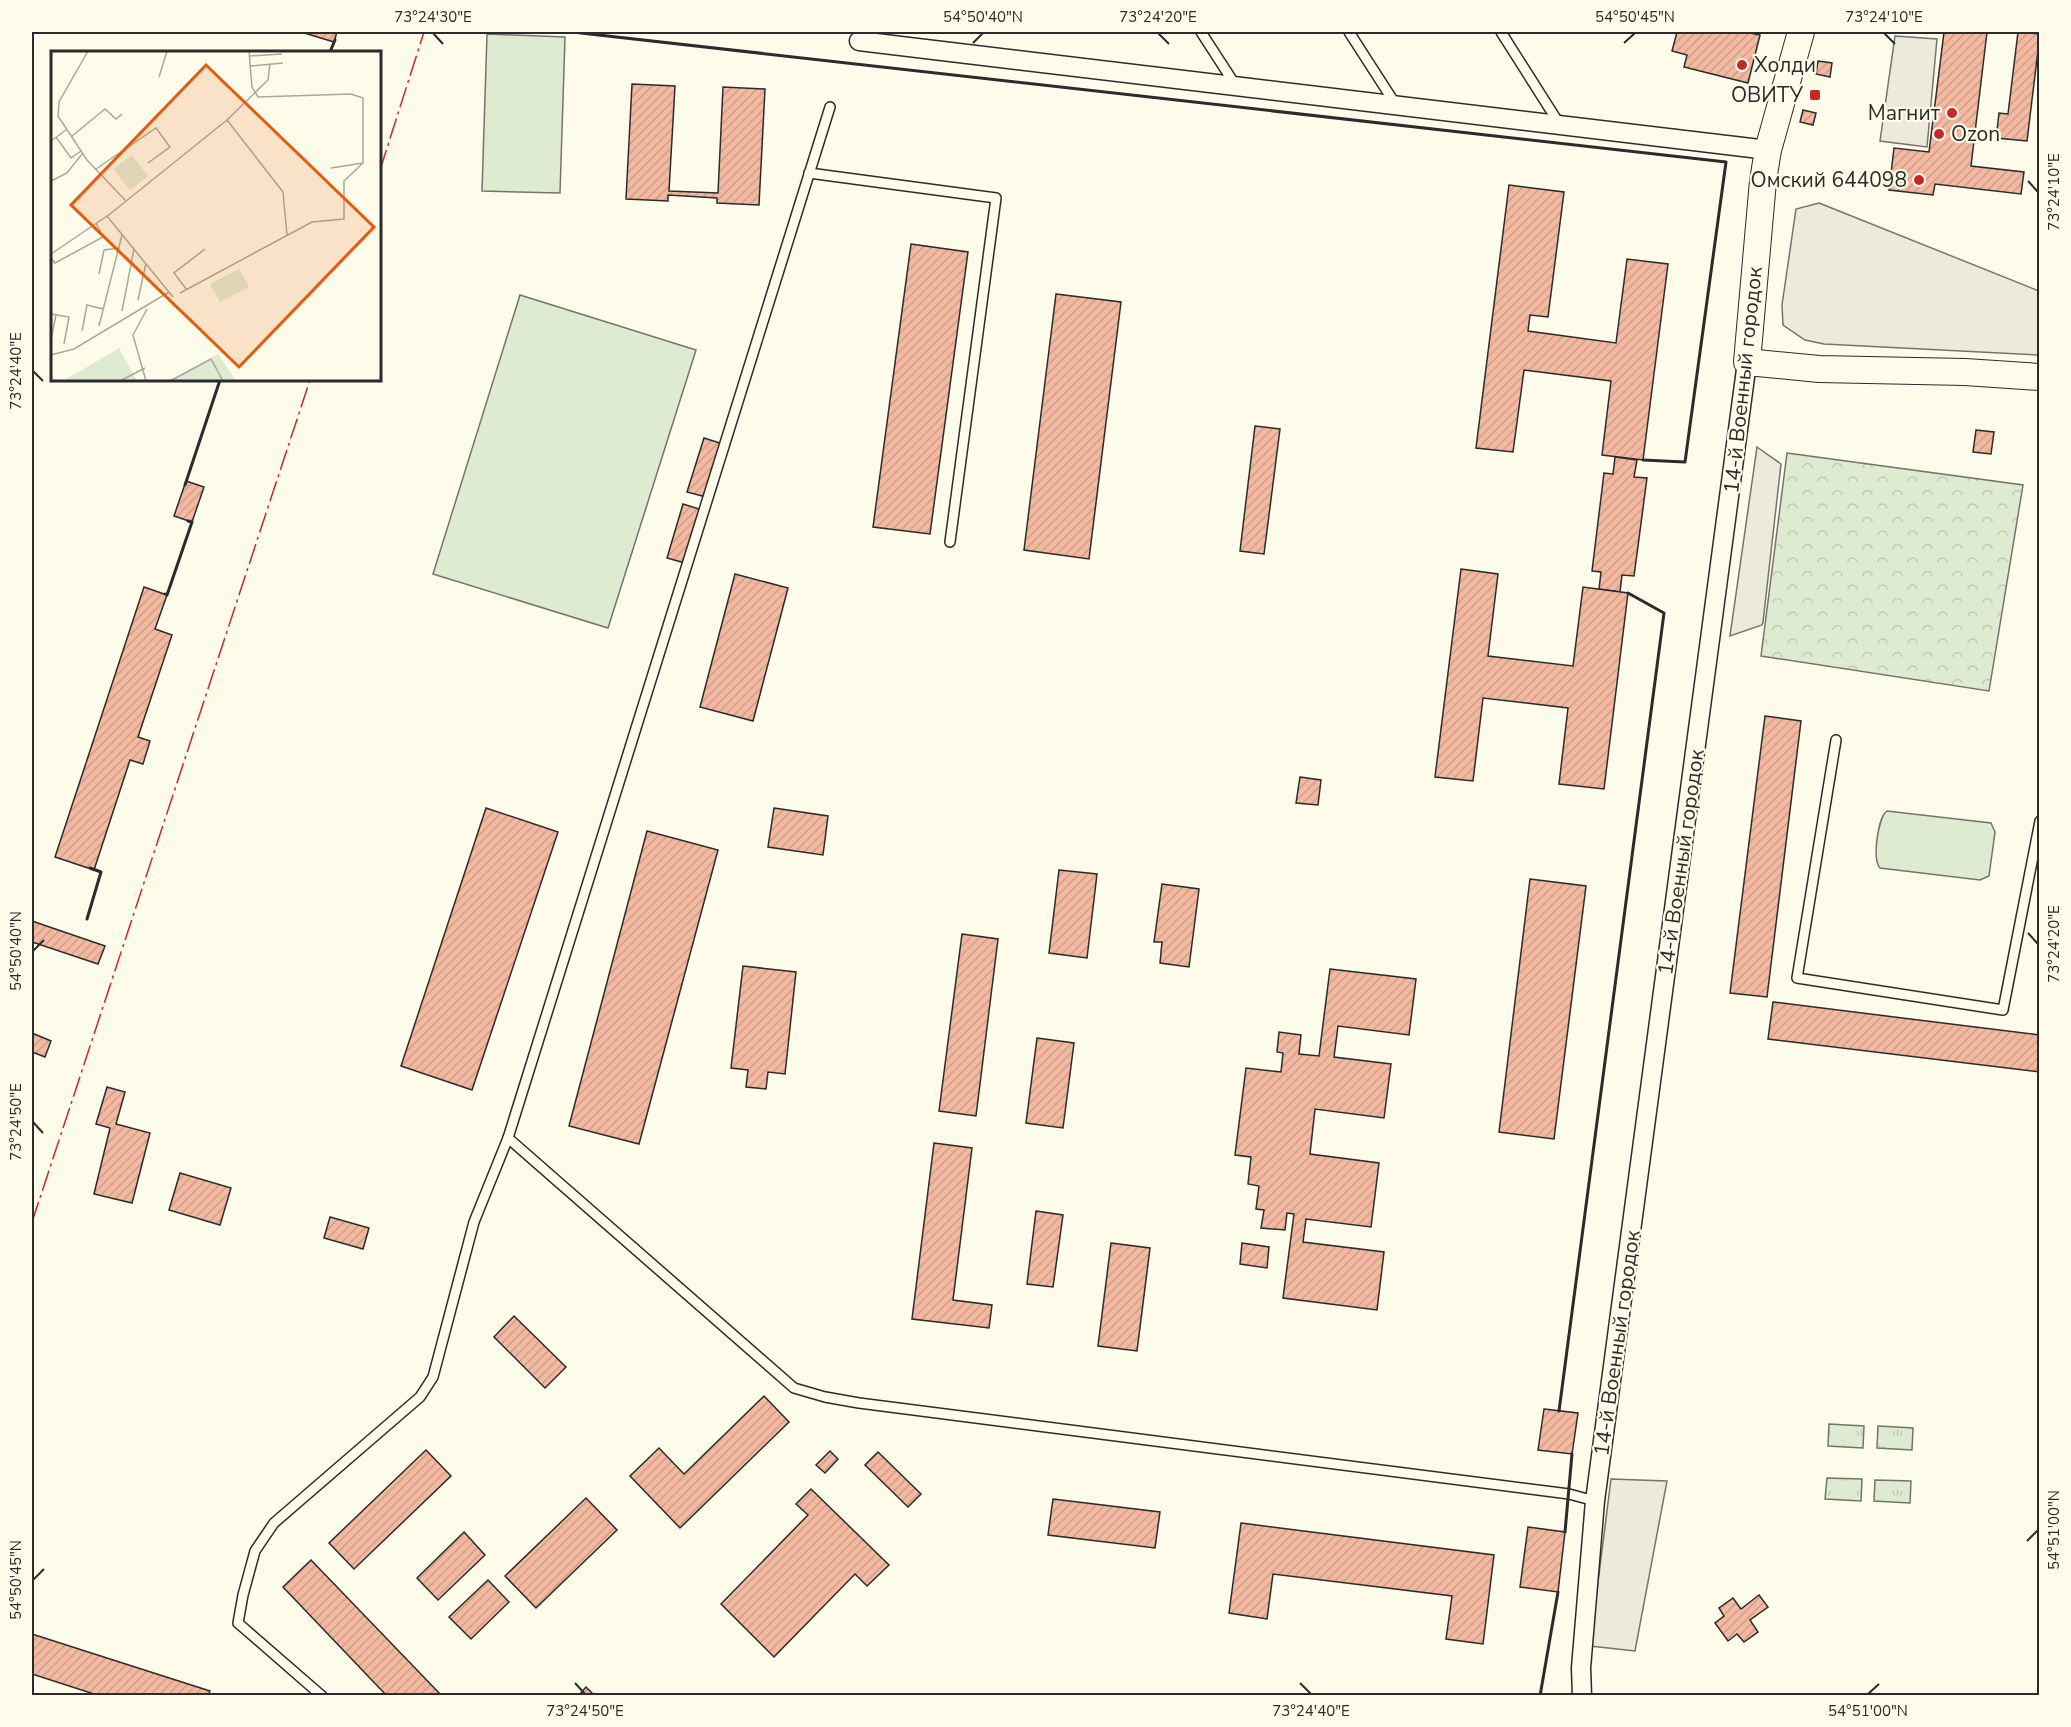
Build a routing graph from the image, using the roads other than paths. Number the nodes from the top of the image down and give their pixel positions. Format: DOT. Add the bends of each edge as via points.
graph roads {
  1 [pos="1202,32"];
  2 [pos="1348,32"];
  3 [pos="1501,32"];
  4 [pos="1799,32"];
  5 [pos="910,39"];
  6 [pos="858,41"];
  7 [pos="1236,86"];
  8 [pos="1396,105"];
  9 [pos="830,107"];
  10 [pos="1560,125"];
  11 [pos="1768,150"];
  12 [pos="809,173"];
  13 [pos="1747,362"];
  14 [pos="2040,377"];
  15 [pos="950,542"];
  16 [pos="1836,740"];
  17 [pos="2040,821"];
  18 [pos="508,1138"];
  19 [pos="1595,1501"];
  20 [pos="322,1695"];
  21 [pos="1582,1695"];
  1 -- 7 [label="lane"];
  2 -- 8 [label="lane"];
  3 -- 10 [label="lane"];
  4 -- 11 [label="street, 14-й Военный городок"];
  5 -- 6 [label="street"];
  5 -- 7 [label="street"];
  7 -- 8 [label="street"];
  8 -- 10 [label="street"];
  9 -- 12 [label="lane"];
  10 -- 11 [label="street"];
  11 -- 13 [label="street, 14-й Военный городок"];
  12 -- 15 [label="lane" via="996,198"];
  12 -- 18 [label="lane"];
  13 -- 14 [label="street" via="1819,369"];
  13 -- 19 [label="street, 14-й Военный городок"];
  16 -- 17 [label="lane" via="1797,978 2003,1010"];
  18 -- 19 [label="lane" via="794,1388 859,1402 1569,1494"];
  18 -- 20 [label="lane" via="474,1222 433,1377 420,1396 274,1522 255,1551 238,1623"];
  19 -- 21 [label="street, 14-й Военный городок"];
}
